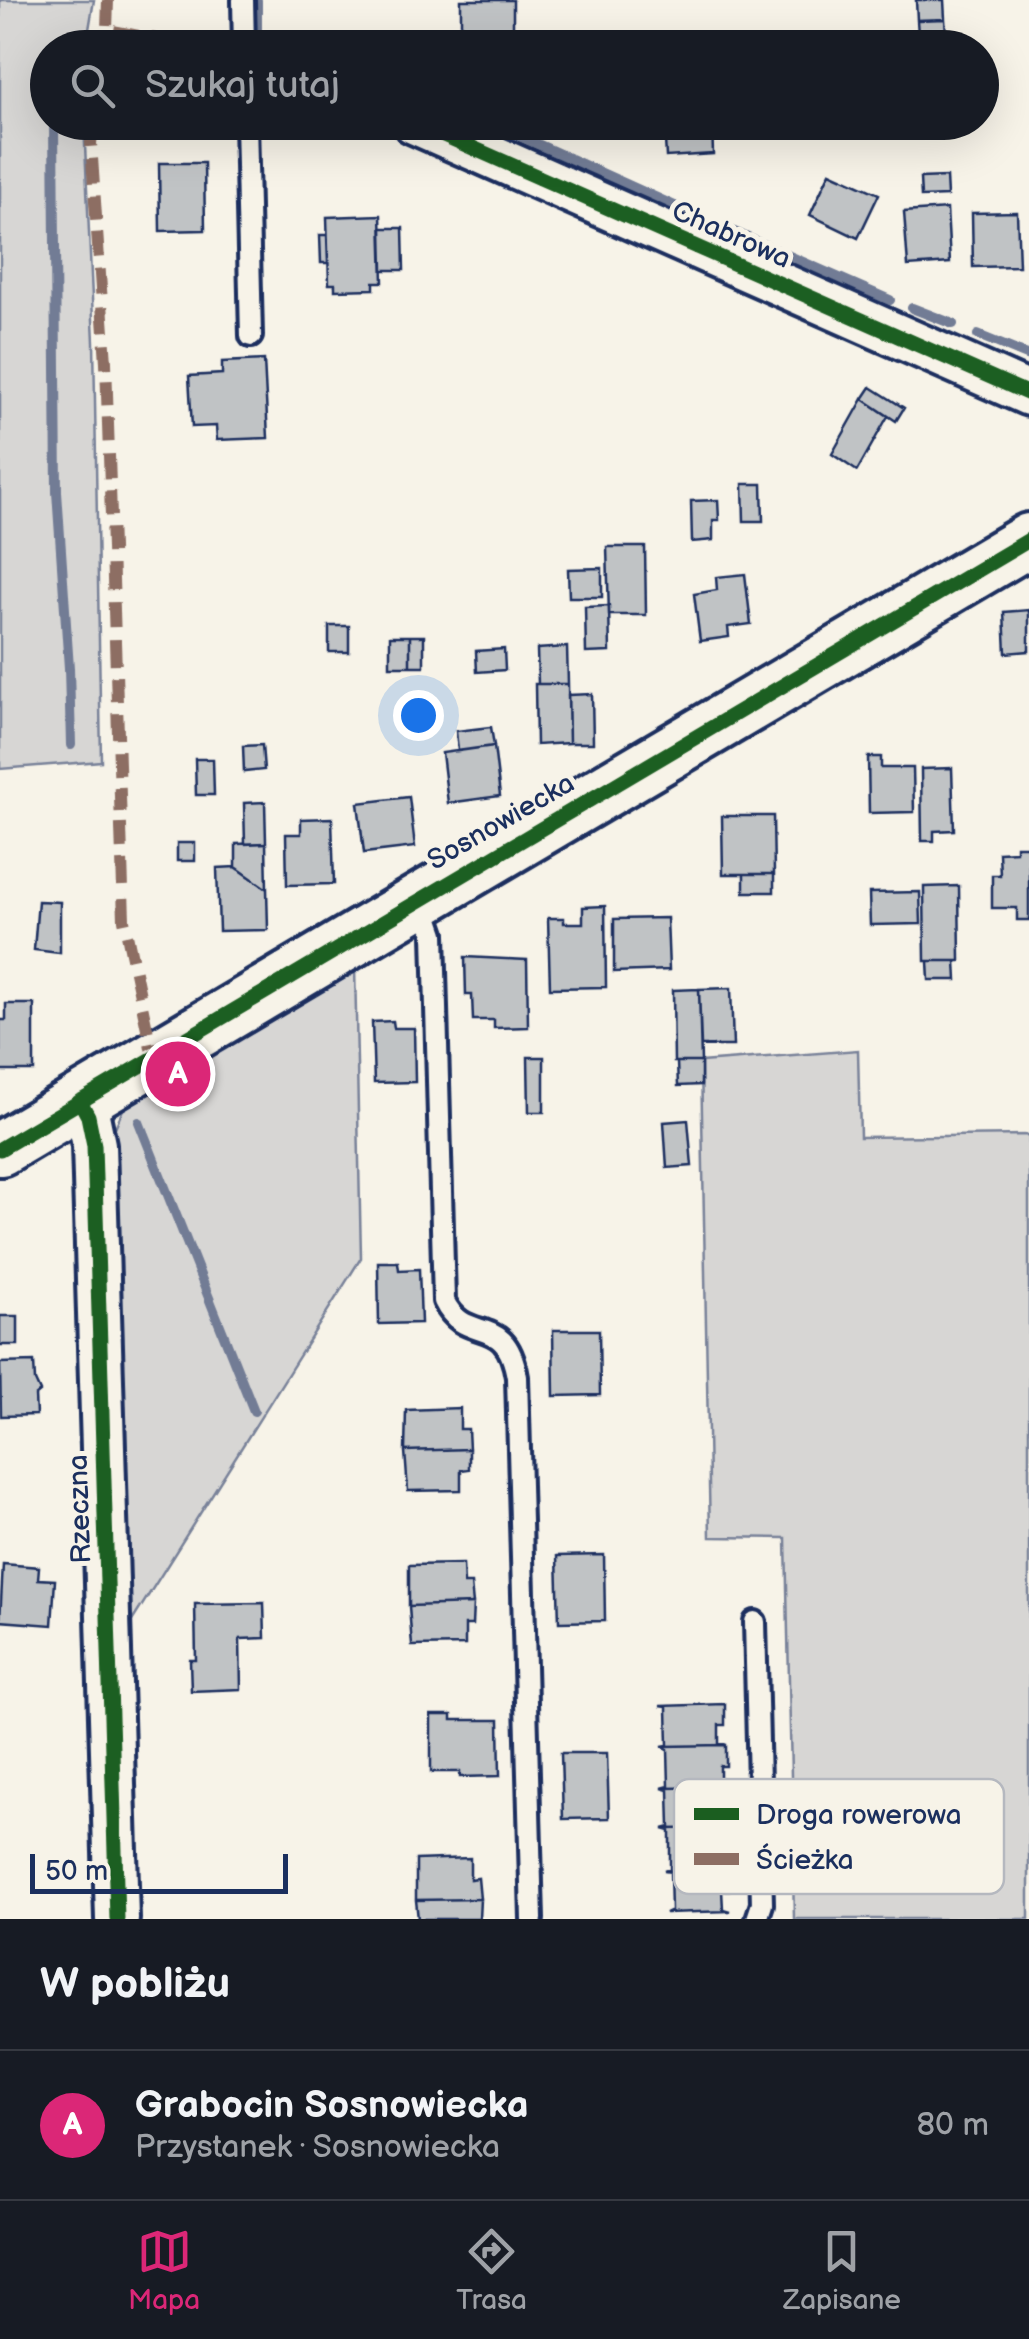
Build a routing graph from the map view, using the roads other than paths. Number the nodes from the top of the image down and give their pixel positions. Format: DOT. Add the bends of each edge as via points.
graph roads {
  1 [pos="243,0"];
  2 [pos="244,30"];
  3 [pos="246,140"];
  4 [pos="455,140"];
  5 [pos="251,336"];
  6 [pos="1029,394"];
  7 [pos="1029,540"];
  8 [pos="422,898"];
  9 [pos="80,1101"];
  10 [pos="0,1149"];
  11 [pos="755,1622"];
  12 [pos="759,1779"];
  13 [pos="762,1894"];
  14 [pos="117,1919"];
  15 [pos="532,1919"];
  16 [pos="757,1919"];
  1 -- 2 [label="lane"];
  3 -- 5 [label="lane"];
  4 -- 6 [label="street, Chabrowa"];
  7 -- 8 [label="street, Sosnowiecka"];
  8 -- 9 [label="street, Sosnowiecka"];
  8 -- 15 [label="lane" via="434,934 444,1302 461,1322 504,1340 517,1377"];
  9 -- 10 [label="street, Sosnowiecka"];
  9 -- 14 [label="street, Rzeczna" via="94,1145"];
  11 -- 12 [label="lane"];
  13 -- 16 [label="lane"];
}
